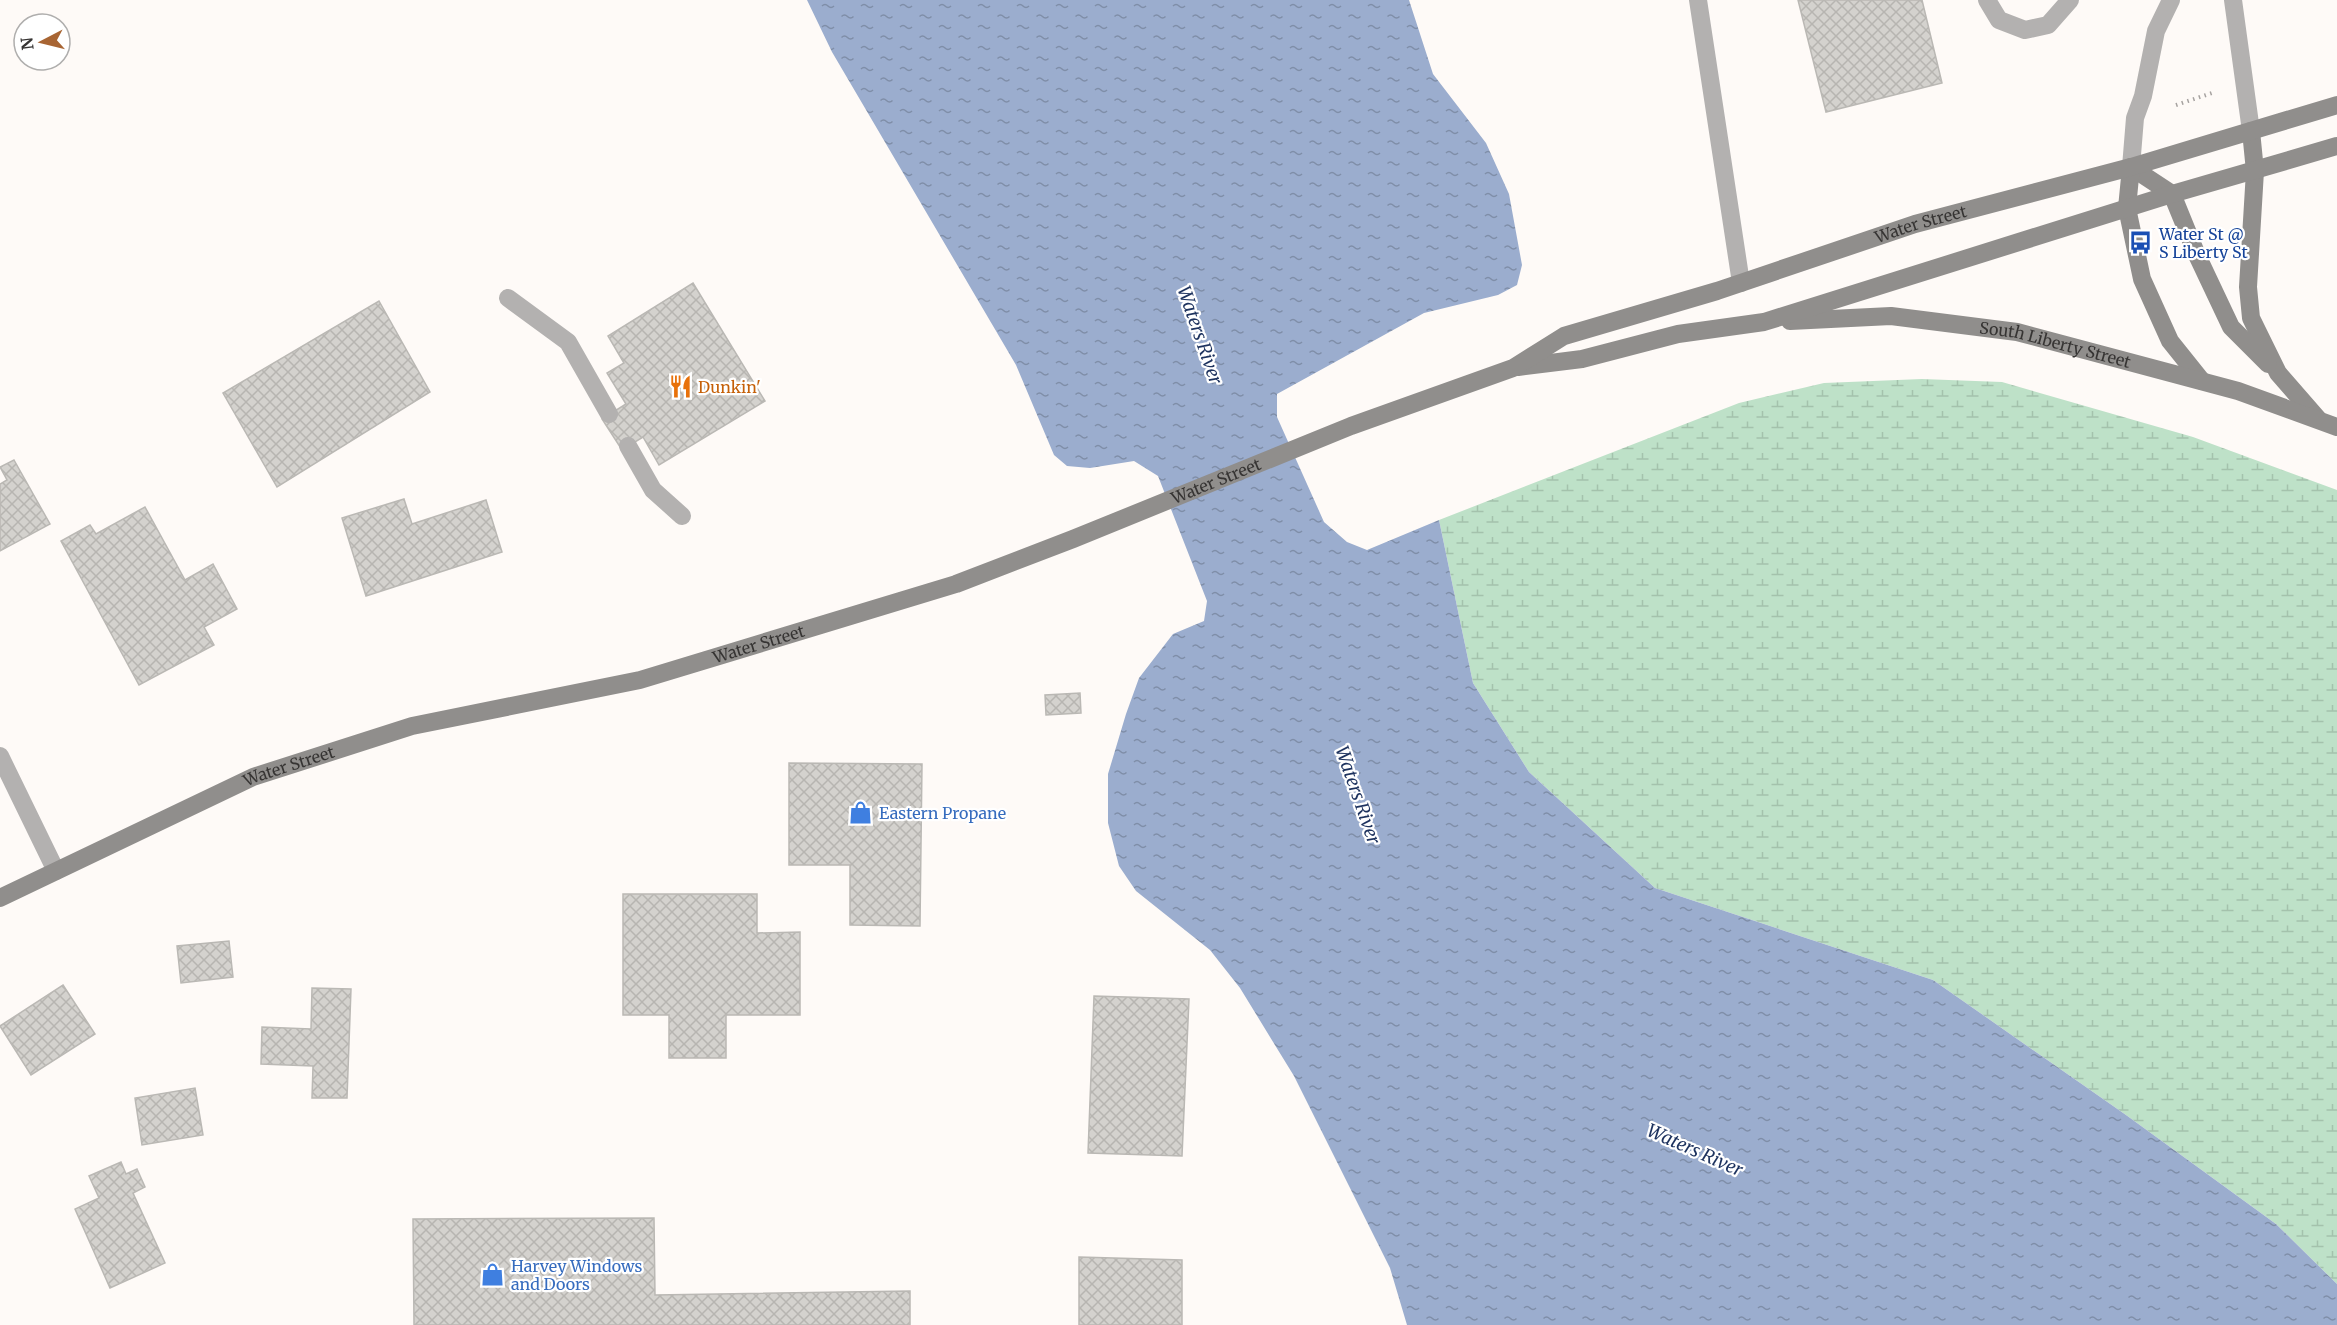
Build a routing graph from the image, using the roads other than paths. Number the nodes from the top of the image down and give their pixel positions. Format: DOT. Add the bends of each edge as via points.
graph roads {
  1 [pos="1698,0"];
  2 [pos="1987,0"];
  3 [pos="2070,0"];
  4 [pos="2171,0"];
  5 [pos="2233,0"];
  6 [pos="2337,105"];
  7 [pos="2251,131"];
  8 [pos="2337,146"];
  9 [pos="2131,167"];
  10 [pos="2255,171"];
  11 [pos="2172,194"];
  12 [pos="2127,208"];
  13 [pos="1742,283"];
  14 [pos="508,298"];
  15 [pos="1764,322"];
  16 [pos="1513,368"];
  17 [pos="2277,373"];
  18 [pos="2202,381"];
  19 [pos="609,414"];
  20 [pos="2329,424"];
  21 [pos="628,446"];
  22 [pos="682,516"];
  23 [pos="0,756"];
  24 [pos="56,872"];
  25 [pos="0,898"];
  1 -- 13 [label="street"];
  2 -- 3 [label="street" via="1999,20 2025,30 2048,25"];
  4 -- 9 [label="street" via="2156,30 2135,118"];
  5 -- 7 [label="street"];
  6 -- 7 [label="main road, Water Street"];
  7 -- 9 [label="main road, Water Street"];
  7 -- 10 [label="main road"];
  8 -- 10 [label="main road, Water Street"];
  9 -- 11 [label="main road"];
  9 -- 12 [label="main road"];
  9 -- 13 [label="main road, Water Street" via="1915,224"];
  10 -- 11 [label="main road, Water Street"];
  10 -- 17 [label="main road" via="2248,287 2251,318"];
  11 -- 12 [label="main road, Water Street"];
  11 -- 17 [label="main road" via="2231,327"];
  12 -- 15 [label="main road, Water Street"];
  12 -- 18 [label="main road" via="2142,279 2170,341"];
  13 -- 16 [label="main road, Water Street" via="1564,336"];
  14 -- 19 [label="street" via="568,342"];
  15 -- 16 [label="main road, Water Street" via="1678,334 1582,359"];
  15 -- 18 [label="main road, South Liberty Street" via="1891,316 2017,332"];
  16 -- 24 [label="main road, Water Street" via="1351,426 956,584 640,680 412,726 253,777"];
  17 -- 20 [label="main road"];
  18 -- 20 [label="main road, South Liberty Street"];
  21 -- 22 [label="street" via="653,490"];
  23 -- 24 [label="street"];
  24 -- 25 [label="main road, Water Street"];
}
